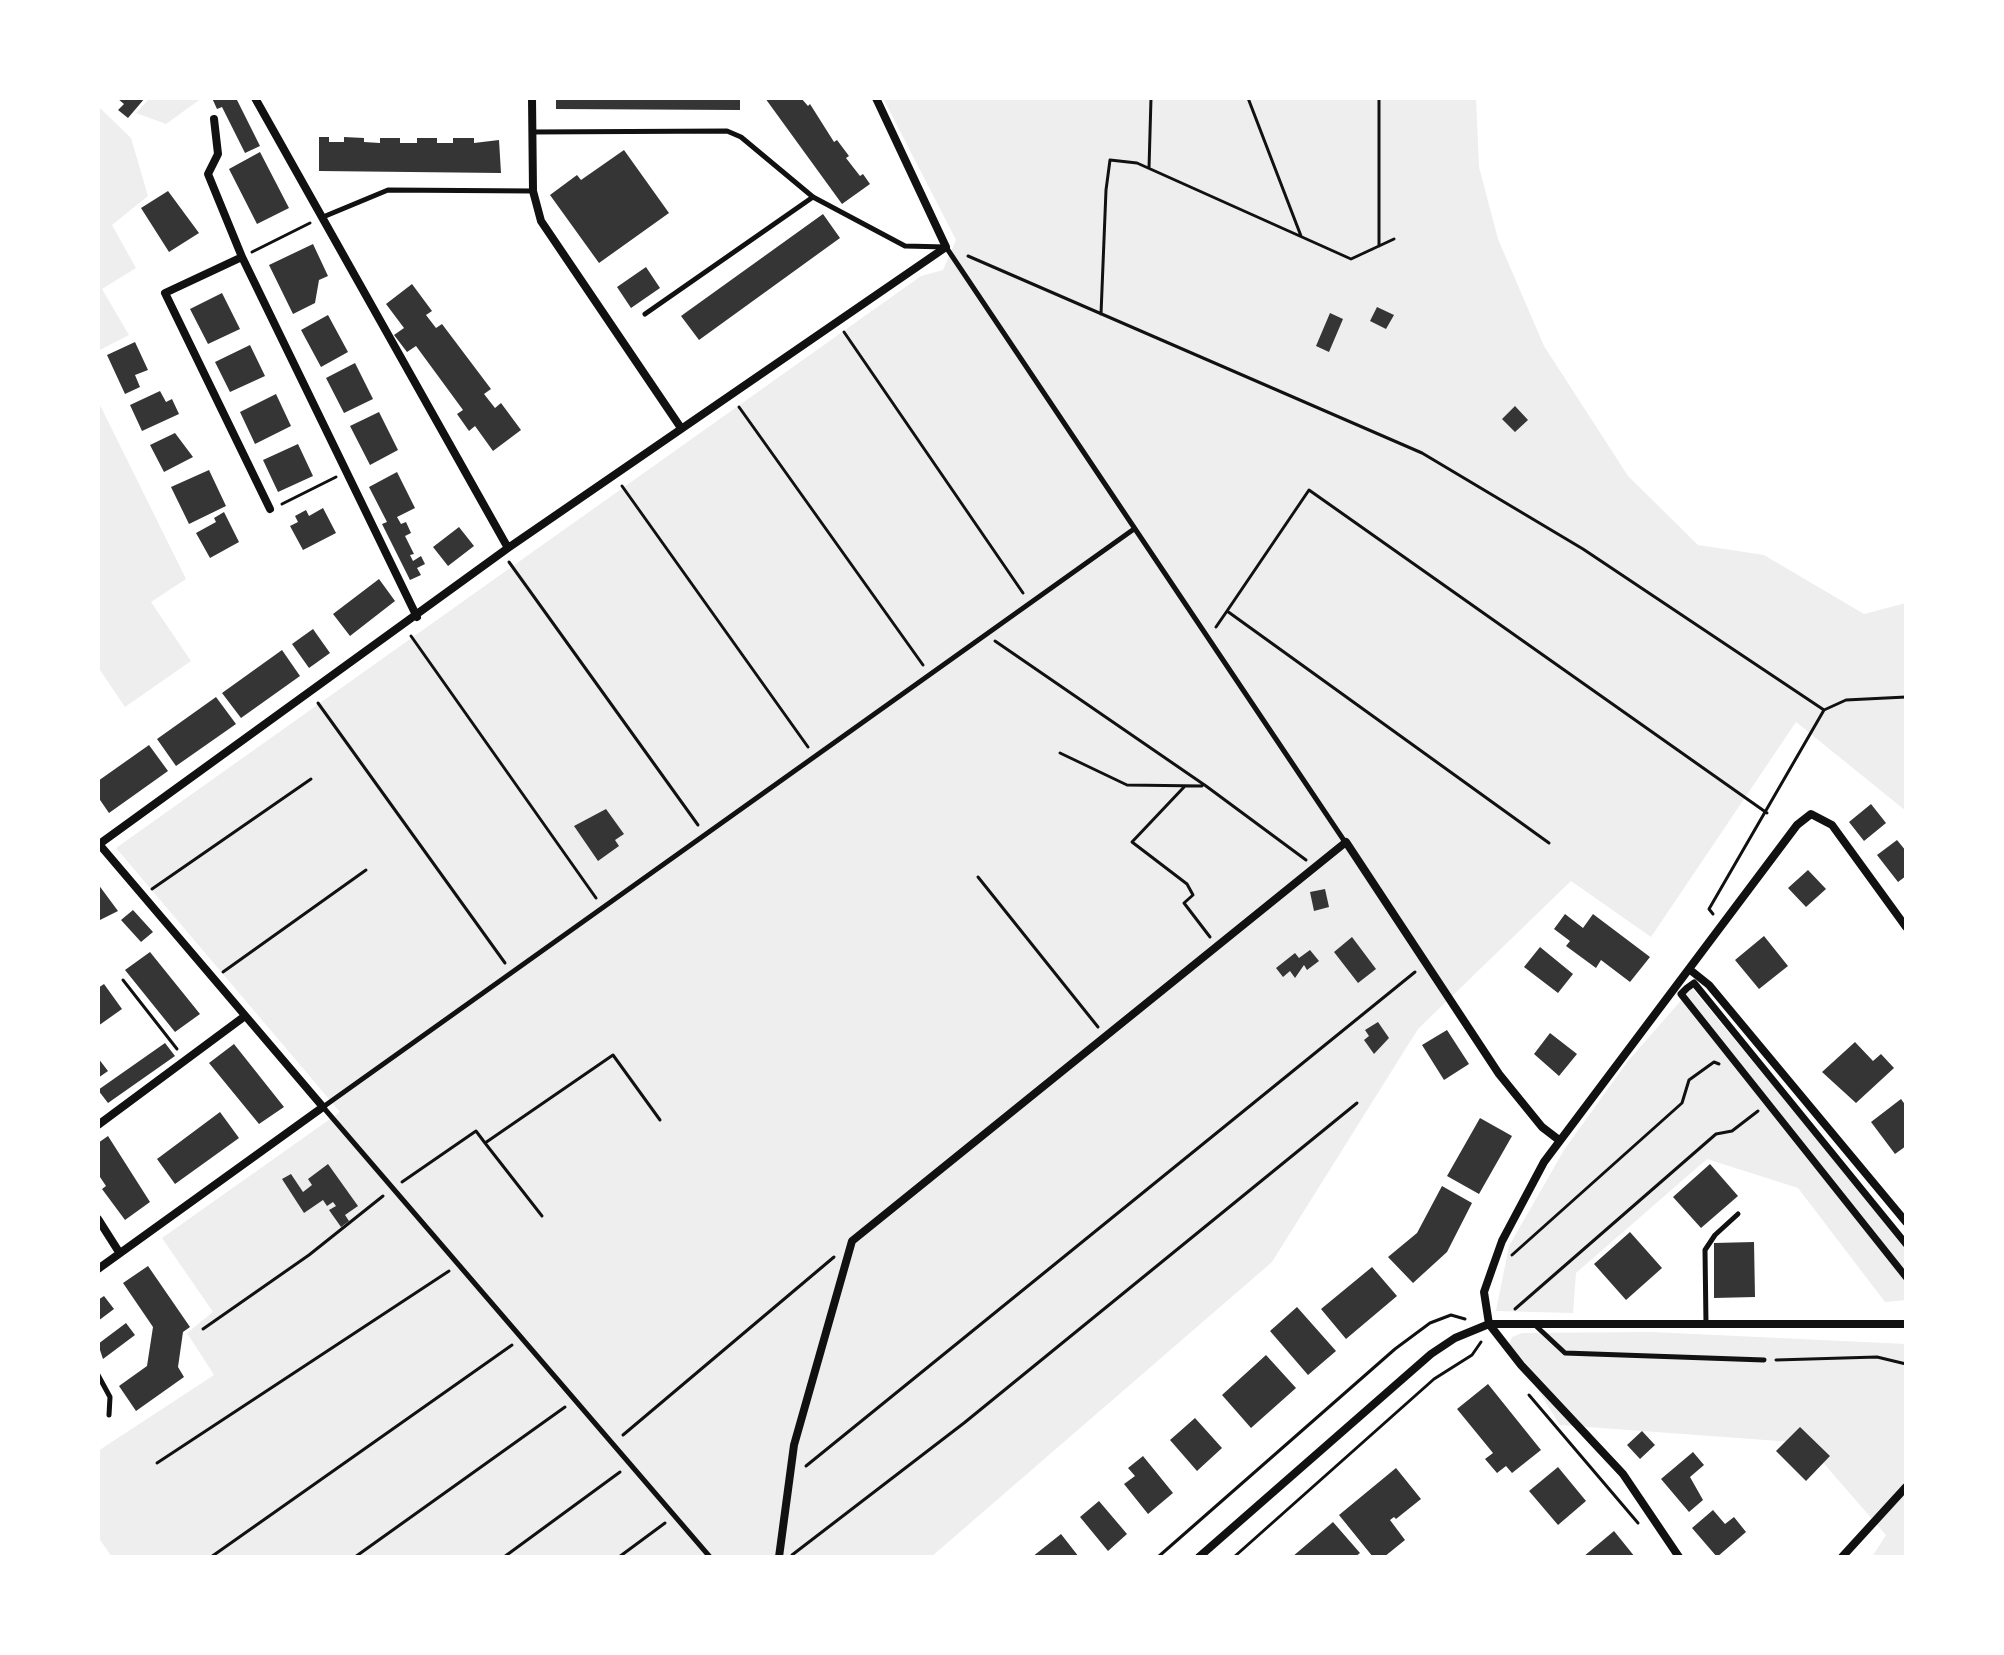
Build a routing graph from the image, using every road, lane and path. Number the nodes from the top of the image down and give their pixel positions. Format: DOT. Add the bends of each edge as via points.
graph roads {
  1 [pos="255,98"];
  2 [pos="532,98"];
  3 [pos="876,98"];
  4 [pos="1151,98"];
  5 [pos="1248,98"];
  6 [pos="1379,98"];
  7 [pos="214,119"];
  8 [pos="532,132"];
  9 [pos="1149,168"];
  10 [pos="533,191"];
  11 [pos="813,197"];
  12 [pos="321,218"];
  13 [pos="1301,236"];
  14 [pos="1394,239"];
  15 [pos="1379,246"];
  16 [pos="946,247"];
  17 [pos="242,257"];
  18 [pos="645,314"];
  19 [pos="1101,314"];
  20 [pos="837,321"];
  21 [pos="729,395"];
  22 [pos="681,428"];
  23 [pos="347,472"];
  24 [pos="614,475"];
  25 [pos="270,509"];
  26 [pos="1134,529"];
  27 [pos="505,551"];
  28 [pos="1030,603"];
  29 [pos="1227,611"];
  30 [pos="417,617"];
  31 [pos="405,626"];
  32 [pos="985,634"];
  33 [pos="1208,638"];
  34 [pos="929,674"];
  35 [pos="311,693"];
  36 [pos="1906,697"];
  37 [pos="1824,710"];
  38 [pos="1060,753"];
  39 [pos="815,756"];
  40 [pos="311,779"];
  41 [pos="1185,786"];
  42 [pos="1206,786"];
  43 [pos="1767,813"];
  44 [pos="705,835"];
  45 [pos="1346,842"];
  46 [pos="1549,843"];
  47 [pos="98,845"];
  48 [pos="1315,867"];
  49 [pos="366,870"];
  50 [pos="978,877"];
  51 [pos="141,894"];
  52 [pos="603,907"];
  53 [pos="1722,924"];
  54 [pos="1906,927"];
  55 [pos="1217,946"];
  56 [pos="1424,964"];
  57 [pos="1689,969"];
  58 [pos="512,973"];
  59 [pos="213,978"];
  60 [pos="123,980"];
  61 [pos="245,1016"];
  62 [pos="1105,1037"];
  63 [pos="185,1061"];
  64 [pos="1714,1062"];
  65 [pos="1357,1103"];
  66 [pos="323,1107"];
  67 [pos="1759,1110"];
  68 [pos="660,1120"];
  69 [pos="98,1125"];
  70 [pos="1559,1140"];
  71 [pos="485,1143"];
  72 [pos="393,1188"];
  73 [pos="1738,1214"];
  74 [pos="542,1216"];
  75 [pos="98,1219"];
  76 [pos="1906,1222"];
  77 [pos="852,1241"];
  78 [pos="1906,1244"];
  79 [pos="119,1252"];
  80 [pos="458,1265"];
  81 [pos="98,1269"];
  82 [pos="1491,1272"];
  83 [pos="1906,1277"];
  84 [pos="1494,1324"];
  85 [pos="1534,1324"];
  86 [pos="1906,1324"];
  87 [pos="1706,1325"];
  88 [pos="203,1329"];
  89 [pos="521,1338"];
  90 [pos="1764,1360"];
  91 [pos="1906,1364"];
  92 [pos="98,1375"];
  93 [pos="1524,1389"];
  94 [pos="574,1400"];
  95 [pos="109,1415"];
  96 [pos="612,1444"];
  97 [pos="157,1463"];
  98 [pos="630,1465"];
  99 [pos="787,1481"];
  100 [pos="1906,1487"];
  101 [pos="674,1515"];
  102 [pos="1641,1525"];
  103 [pos="211,1557"];
  104 [pos="355,1557"];
  105 [pos="504,1557"];
  106 [pos="619,1557"];
  107 [pos="710,1557"];
  108 [pos="779,1557"];
  109 [pos="789,1557"];
  110 [pos="1158,1557"];
  111 [pos="1199,1557"];
  112 [pos="1234,1557"];
  113 [pos="1679,1557"];
  114 [pos="1842,1557"];
  1 -- 12 [label="street"];
  2 -- 8 [label="street"];
  3 -- 16 [label="street"];
  4 -- 9 [label="path"];
  5 -- 13 [label="path"];
  6 -- 15 [label="path"];
  7 -- 17 [label="street" via="218,154 208,174"];
  8 -- 10 [label="street"];
  8 -- 11 [label="lane" via="727,131"];
  9 -- 13 [label="path"];
  9 -- 19 [label="path" via="1110,160"];
  10 -- 12 [label="lane" via="388,190"];
  10 -- 22 [label="street" via="541,221"];
  11 -- 16 [label="lane" via="905,246"];
  11 -- 18 [label="lane"];
  12 -- 17 [label="path"];
  12 -- 27 [label="street"];
  13 -- 15 [label="path" via="1351,259"];
  14 -- 15 [label="path"];
  16 -- 19 [label="path"];
  16 -- 20 [label="street"];
  16 -- 26 [label="lane"];
  17 -- 23 [label="street"];
  17 -- 25 [label="street" via="165,293"];
  19 -- 37 [label="path" via="1422,453 1583,549"];
  20 -- 21 [label="street"];
  20 -- 28 [label="path"];
  21 -- 22 [label="street"];
  21 -- 34 [label="path"];
  22 -- 24 [label="street"];
  23 -- 25 [label="path"];
  23 -- 30 [label="street"];
  24 -- 27 [label="street"];
  24 -- 39 [label="path"];
  26 -- 28 [label="lane"];
  26 -- 33 [label="lane"];
  27 -- 30 [label="street"];
  27 -- 44 [label="path"];
  28 -- 32 [label="lane"];
  29 -- 33 [label="path"];
  29 -- 43 [label="path" via="1309,490"];
  29 -- 46 [label="path"];
  30 -- 31 [label="street"];
  31 -- 35 [label="street"];
  31 -- 52 [label="path"];
  32 -- 34 [label="lane"];
  32 -- 42 [label="path"];
  33 -- 45 [label="lane"];
  34 -- 39 [label="lane"];
  35 -- 47 [label="street"];
  35 -- 58 [label="path"];
  36 -- 37 [label="path" via="1846,700"];
  37 -- 43 [label="path"];
  38 -- 41 [label="path" via="1127,785"];
  39 -- 44 [label="lane"];
  40 -- 51 [label="path"];
  41 -- 42 [label="path"];
  41 -- 55 [label="path" via="1132,842 1187,884 1193,895 1184,903"];
  42 -- 48 [label="path"];
  43 -- 53 [label="path" via="1709,909"];
  44 -- 52 [label="lane"];
  45 -- 48 [label="street"];
  45 -- 56 [label="street"];
  47 -- 51 [label="street"];
  48 -- 55 [label="street"];
  49 -- 59 [label="path"];
  50 -- 62 [label="path"];
  51 -- 59 [label="street"];
  52 -- 58 [label="lane"];
  53 -- 54 [label="street" via="1811,814 1832,825"];
  53 -- 57 [label="street"];
  55 -- 62 [label="street"];
  56 -- 70 [label="street" via="1499,1074"];
  56 -- 99 [label="path"];
  57 -- 70 [label="street"];
  57 -- 76 [label="street" via="1709,985"];
  58 -- 66 [label="lane"];
  59 -- 61 [label="street"];
  60 -- 63 [label="path"];
  61 -- 63 [label="street"];
  61 -- 66 [label="street"];
  62 -- 77 [label="street"];
  63 -- 69 [label="street"];
  64 -- 82 [label="path" via="1689,1080 1682,1103"];
  65 -- 109 [label="path" via="975,1414"];
  66 -- 72 [label="lane"];
  66 -- 79 [label="street"];
  67 -- 84 [label="path" via="1732,1131 1716,1134"];
  68 -- 71 [label="path" via="613,1055"];
  70 -- 82 [label="street" via="1519,1206"];
  71 -- 72 [label="path" via="476,1131"];
  71 -- 74 [label="path"];
  72 -- 80 [label="lane"];
  72 -- 88 [label="path"];
  73 -- 87 [label="lane" via="1705,1250"];
  75 -- 79 [label="street"];
  77 -- 96 [label="path"];
  77 -- 99 [label="street"];
  78 -- 83 [label="street" via="1694,983 1687,988 1681,994"];
  79 -- 81 [label="street"];
  80 -- 89 [label="lane"];
  80 -- 97 [label="path"];
  82 -- 84 [label="street" via="1484,1307"];
  84 -- 85 [label="street"];
  84 -- 110 [label="path" via="1451,1315 1430,1323 1304,1425"];
  84 -- 111 [label="street" via="1455,1338 1431,1354"];
  84 -- 112 [label="path" via="1472,1355 1434,1379"];
  84 -- 113 [label="street" via="1521,1365 1623,1474"];
  85 -- 87 [label="street"];
  85 -- 90 [label="lane" via="1565,1353"];
  86 -- 87 [label="street"];
  89 -- 94 [label="lane"];
  89 -- 103 [label="path"];
  90 -- 91 [label="path" via="1877,1357"];
  92 -- 95 [label="lane" via="110,1397"];
  93 -- 102 [label="path"];
  94 -- 96 [label="lane"];
  94 -- 104 [label="path"];
  96 -- 98 [label="lane"];
  98 -- 101 [label="lane"];
  98 -- 105 [label="path"];
  99 -- 108 [label="street"];
  100 -- 114 [label="street"];
  101 -- 106 [label="path"];
  101 -- 107 [label="lane"];
}
